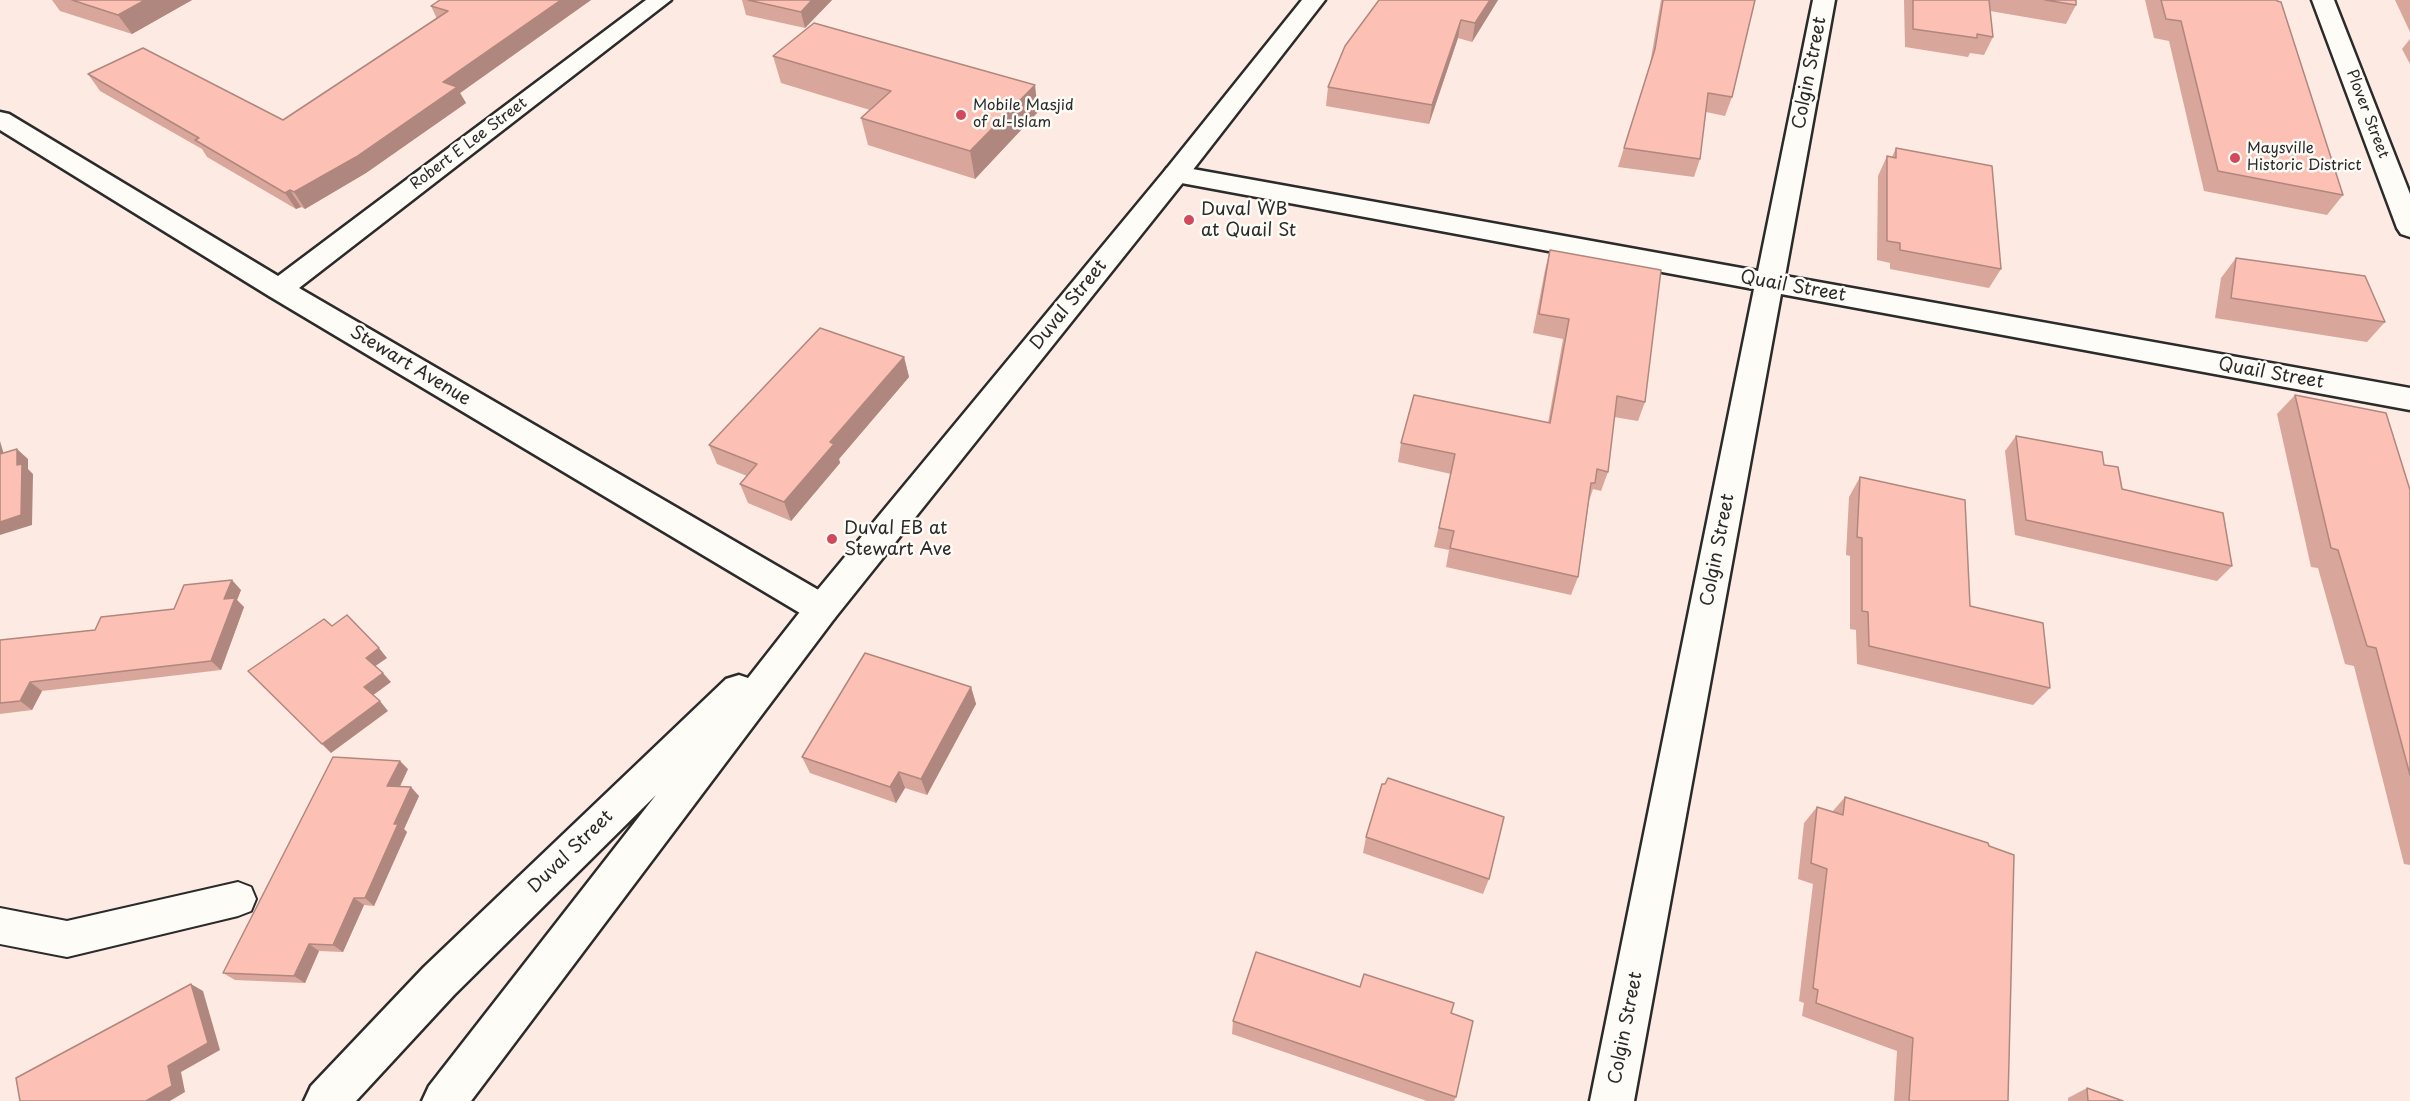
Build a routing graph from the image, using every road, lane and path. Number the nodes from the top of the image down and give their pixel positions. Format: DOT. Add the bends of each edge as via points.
graph roads {
  1 [pos="660,0"];
  2 [pos="1314,0"];
  3 [pos="1824,0"];
  4 [pos="2323,0"];
  5 [pos="0,119"];
  6 [pos="1176,174"];
  7 [pos="2410,228"];
  8 [pos="1769,283"];
  9 [pos="279,289"];
  10 [pos="2410,399"];
  11 [pos="822,609"];
  12 [pos="238,899"];
  13 [pos="0,926"];
  14 [pos="326,1101"];
  15 [pos="444,1101"];
  16 [pos="1612,1101"];
  1 -- 9 [label="street, Robert E Lee Street"];
  2 -- 6 [label="street, Duval Street"];
  3 -- 8 [label="street, Colgin Street"];
  4 -- 7 [label="street, Plover Street"];
  5 -- 9 [label="street, Stewart Avenue"];
  6 -- 8 [label="street, Quail Street"];
  6 -- 11 [label="street, Duval Street"];
  8 -- 10 [label="street, Quail Street"];
  8 -- 16 [label="street, Colgin Street"];
  9 -- 11 [label="street, Stewart Avenue"];
  11 -- 14 [label="street, Duval Street" via="439,981"];
  11 -- 15 [label="street, Duval Street"];
  12 -- 13 [label="lane" via="67,939"];
}
